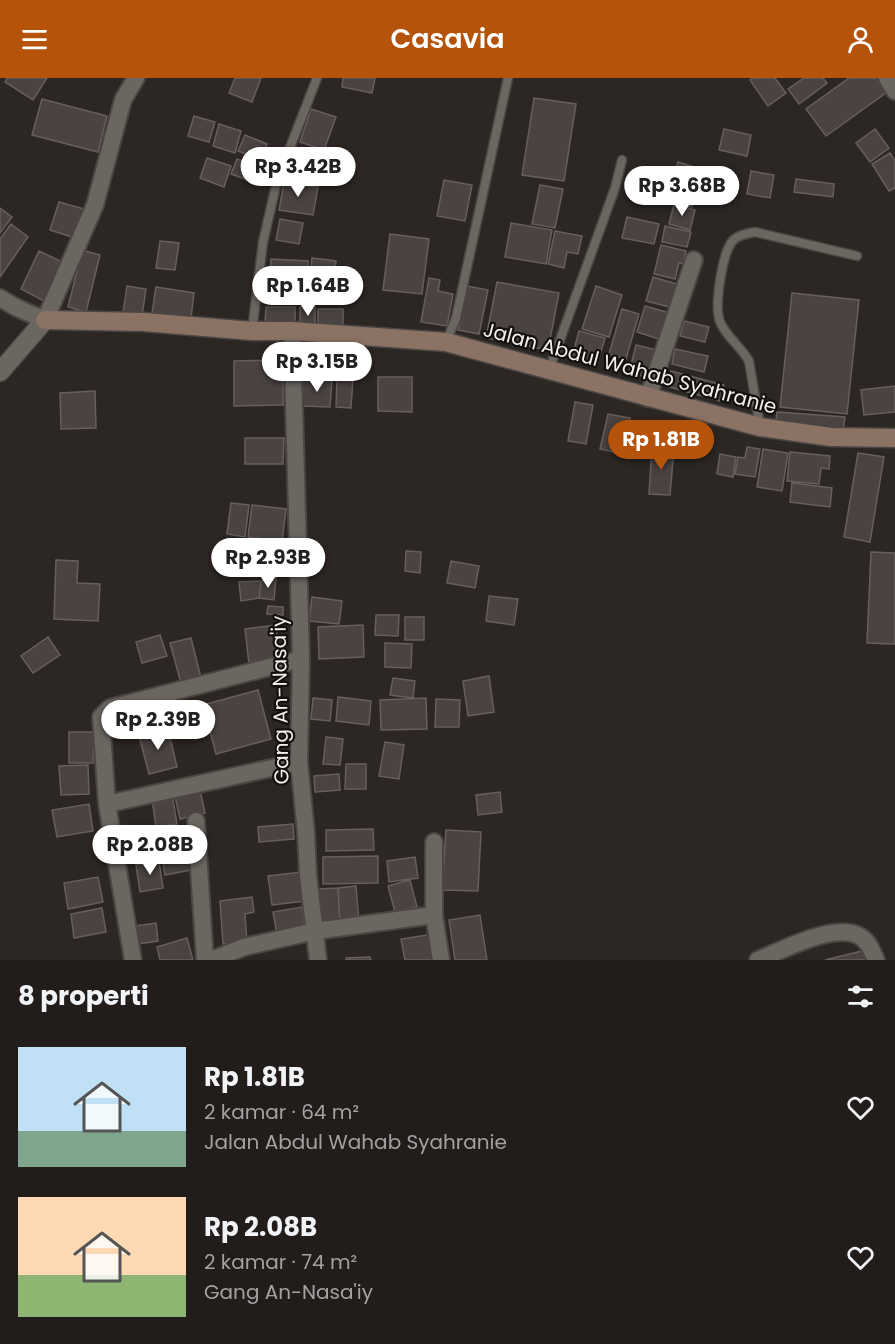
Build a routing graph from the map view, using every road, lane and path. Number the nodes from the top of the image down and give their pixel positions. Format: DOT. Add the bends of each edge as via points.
graph roads {
  1 [pos="136,78"];
  2 [pos="317,78"];
  3 [pos="508,78"];
  4 [pos="887,78"];
  5 [pos="895,91"];
  6 [pos="622,160"];
  7 [pos="857,256"];
  8 [pos="694,260"];
  9 [pos="0,298"];
  10 [pos="45,320"];
  11 [pos="252,331"];
  12 [pos="292,331"];
  13 [pos="446,342"];
  14 [pos="548,370"];
  15 [pos="0,372"];
  16 [pos="648,398"];
  17 [pos="760,427"];
  18 [pos="895,438"];
  19 [pos="301,660"];
  20 [pos="299,762"];
  21 [pos="107,804"];
  22 [pos="196,821"];
  23 [pos="434,842"];
  24 [pos="434,915"];
  25 [pos="315,931"];
  26 [pos="133,960"];
  27 [pos="205,960"];
  28 [pos="212,960"];
  29 [pos="318,960"];
  30 [pos="441,960"];
  31 [pos="758,960"];
  32 [pos="876,960"];
  1 -- 10 [label="street" via="123,100 95,205"];
  2 -- 11 [label="lane" via="277,181 263,242"];
  3 -- 13 [label="lane" via="456,318"];
  4 -- 5 [label="street"];
  6 -- 14 [label="lane"];
  7 -- 17 [label="lane" via="755,232 731,242 717,312 721,324 749,361"];
  8 -- 16 [label="street"];
  9 -- 10 [label="street, Jalan Abdul Wahab Syahranie"];
  10 -- 11 [label="main road, Jalan Abdul Wahab Syahranie" via="144,322"];
  10 -- 15 [label="street"];
  11 -- 12 [label="main road, Jalan Abdul Wahab Syahranie"];
  12 -- 13 [label="main road, Jalan Abdul Wahab Syahranie"];
  12 -- 19 [label="street, Gang An-Nasa'iy"];
  13 -- 14 [label="main road, Jalan Abdul Wahab Syahranie"];
  14 -- 16 [label="main road, Jalan Abdul Wahab Syahranie"];
  16 -- 17 [label="main road, Jalan Abdul Wahab Syahranie"];
  17 -- 18 [label="main road, Jalan Abdul Wahab Syahranie" via="831,437"];
  19 -- 20 [label="street, Gang An-Nasa'iy"];
  19 -- 21 [label="street" via="110,708 101,717"];
  20 -- 21 [label="street"];
  20 -- 25 [label="street, Gang An-Nasa'iy"];
  21 -- 26 [label="street"];
  22 -- 27 [label="street"];
  23 -- 24 [label="street"];
  24 -- 25 [label="street"];
  24 -- 30 [label="street"];
  25 -- 28 [label="street" via="244,947"];
  25 -- 29 [label="street, Gang An-Nasa'iy"];
  31 -- 32 [label="street" via="827,933 843,932 862,937"];
}
